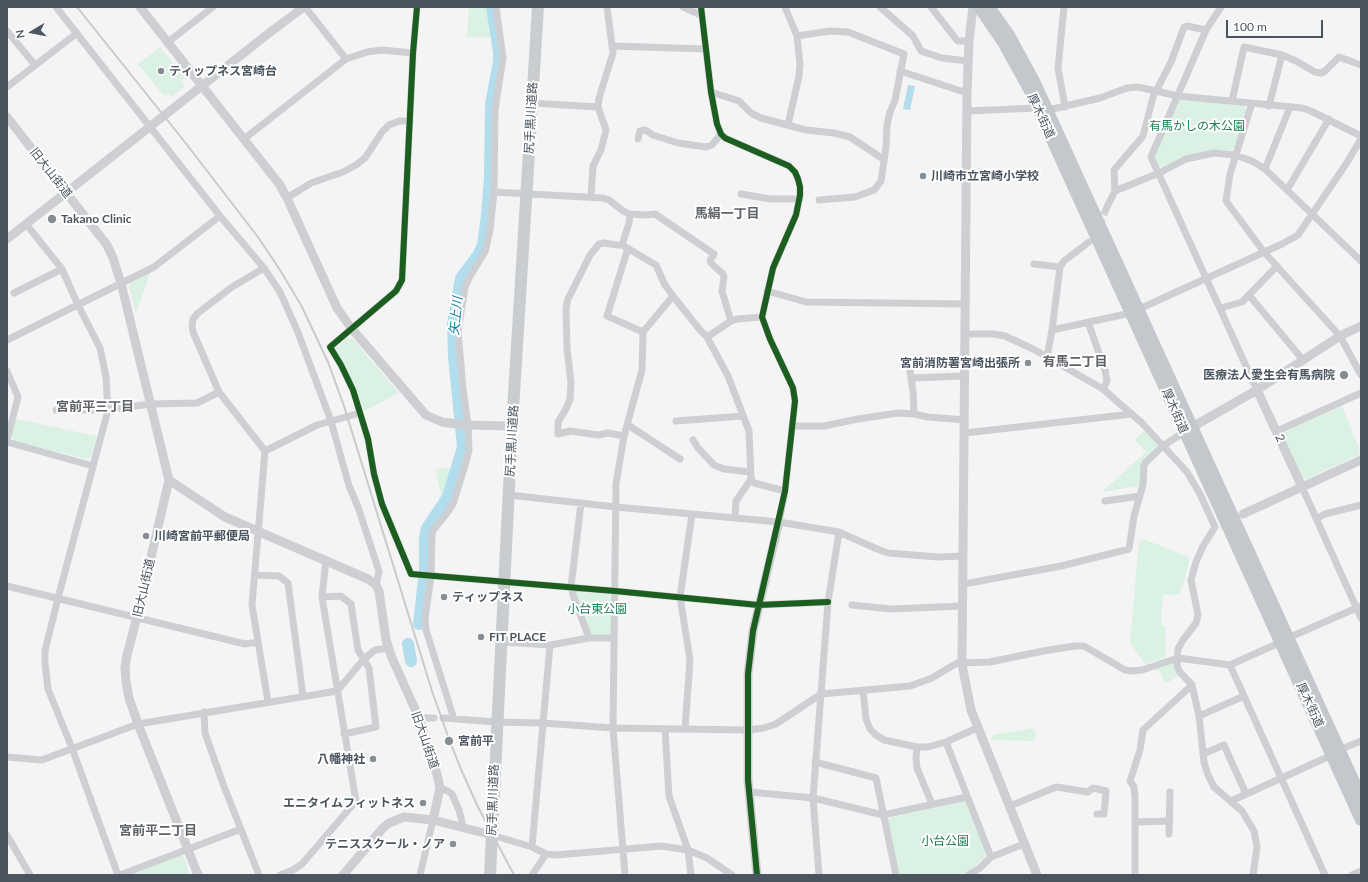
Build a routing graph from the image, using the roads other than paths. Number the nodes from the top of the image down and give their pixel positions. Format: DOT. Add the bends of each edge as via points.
graph roads {
  1 [pos="56,7"];
  2 [pos="140,7"];
  3 [pos="213,7"];
  4 [pos="305,7"];
  5 [pos="417,7"];
  6 [pos="496,7"];
  7 [pos="538,7"];
  8 [pos="607,7"];
  9 [pos="683,7"];
  10 [pos="701,7"];
  11 [pos="785,7"];
  12 [pos="931,7"];
  13 [pos="973,7"];
  14 [pos="979,7"];
  15 [pos="989,7"];
  16 [pos="1064,7"];
  17 [pos="1221,7"];
  18 [pos="884,8"];
  19 [pos="702,15"];
  20 [pos="7,30"];
  21 [pos="1206,30"];
  22 [pos="77,33"];
  23 [pos="797,36"];
  24 [pos="970,41"];
  25 [pos="168,42"];
  26 [pos="612,46"];
  27 [pos="706,49"];
  28 [pos="413,53"];
  29 [pos="1282,55"];
  30 [pos="346,59"];
  31 [pos="968,61"];
  32 [pos="35,65"];
  33 [pos="1361,65"];
  34 [pos="900,71"];
  35 [pos="202,86"];
  36 [pos="7,87"];
  37 [pos="1157,90"];
  38 [pos="711,92"];
  39 [pos="967,93"];
  40 [pos="1178,96"];
  41 [pos="1232,101"];
  42 [pos="532,103"];
  43 [pos="1252,103"];
  44 [pos="1269,106"];
  45 [pos="598,107"];
  46 [pos="1064,107"];
  47 [pos="1290,107"];
  48 [pos="1042,109"];
  49 [pos="967,111"];
  50 [pos="7,117"];
  51 [pos="1329,119"];
  52 [pos="410,121"];
  53 [pos="788,125"];
  54 [pos="150,128"];
  55 [pos="721,134"];
  56 [pos="1361,136"];
  57 [pos="244,139"];
  58 [pos="638,139"];
  59 [pos="1361,139"];
  60 [pos="1235,155"];
  61 [pos="883,159"];
  62 [pos="1265,169"];
  63 [pos="1159,173"];
  64 [pos="1287,190"];
  65 [pos="1115,191"];
  66 [pos="494,192"];
  67 [pos="66,193"];
  68 [pos="527,194"];
  69 [pos="741,194"];
  70 [pos="591,197"];
  71 [pos="287,198"];
  72 [pos="800,199"];
  73 [pos="819,200"];
  74 [pos="1106,209"];
  75 [pos="630,214"];
  76 [pos="1312,214"];
  77 [pos="220,216"];
  78 [pos="26,224"];
  79 [pos="7,239"];
  80 [pos="1088,242"];
  81 [pos="625,246"];
  82 [pos="1264,252"];
  83 [pos="1361,261"];
  84 [pos="1034,264"];
  85 [pos="1277,266"];
  86 [pos="264,268"];
  87 [pos="1060,268"];
  88 [pos="62,269"];
  89 [pos="1207,279"];
  90 [pos="121,283"];
  91 [pos="767,291"];
  92 [pos="14,293"];
  93 [pos="1249,295"];
  94 [pos="673,296"];
  95 [pos="78,304"];
  96 [pos="966,304"];
  97 [pos="1221,308"];
  98 [pos="1135,311"];
  99 [pos="762,317"];
  100 [pos="731,321"];
  101 [pos="1088,322"];
  102 [pos="1361,326"];
  103 [pos="352,329"];
  104 [pos="1052,330"];
  105 [pos="642,332"];
  106 [pos="966,334"];
  107 [pos="1340,336"];
  108 [pos="707,337"];
  109 [pos="7,340"];
  110 [pos="1047,357"];
  111 [pos="1303,360"];
  112 [pos="7,371"];
  113 [pos="1361,375"];
  114 [pos="965,376"];
  115 [pos="1103,389"];
  116 [pos="1257,390"];
  117 [pos="219,392"];
  118 [pos="1361,393"];
  119 [pos="151,404"];
  120 [pos="56,410"];
  121 [pos="108,410"];
  122 [pos="358,414"];
  123 [pos="914,414"];
  124 [pos="1132,414"];
  125 [pos="743,416"];
  126 [pos="965,420"];
  127 [pos="333,421"];
  128 [pos="676,421"];
  129 [pos="464,425"];
  130 [pos="628,425"];
  131 [pos="512,426"];
  132 [pos="793,426"];
  133 [pos="1189,429"];
  134 [pos="1277,431"];
  135 [pos="965,433"];
  136 [pos="624,436"];
  137 [pos="693,440"];
  138 [pos="7,441"];
  139 [pos="1163,446"];
  140 [pos="265,451"];
  141 [pos="680,458"];
  142 [pos="1361,460"];
  143 [pos="93,466"];
  144 [pos="751,476"];
  145 [pos="169,480"];
  146 [pos="1302,487"];
  147 [pos="785,491"];
  148 [pos="509,495"];
  149 [pos="1140,496"];
  150 [pos="1105,501"];
  151 [pos="581,503"];
  152 [pos="1361,505"];
  153 [pos="616,507"];
  154 [pos="692,514"];
  155 [pos="1242,514"];
  156 [pos="735,517"];
  157 [pos="1316,519"];
  158 [pos="779,522"];
  159 [pos="258,531"];
  160 [pos="840,532"];
  161 [pos="964,556"];
  162 [pos="326,560"];
  163 [pos="256,575"];
  164 [pos="426,576"];
  165 [pos="505,582"];
  166 [pos="964,584"];
  167 [pos="376,585"];
  168 [pos="7,586"];
  169 [pos="572,587"];
  170 [pos="615,591"];
  171 [pos="322,597"];
  172 [pos="680,597"];
  173 [pos="58,598"];
  174 [pos="828,602"];
  175 [pos="758,605"];
  176 [pos="852,605"];
  177 [pos="963,606"];
  178 [pos="1359,607"];
  179 [pos="137,617"];
  180 [pos="1361,618"];
  181 [pos="589,638"];
  182 [pos="614,638"];
  183 [pos="1285,640"];
  184 [pos="258,642"];
  185 [pos="502,642"];
  186 [pos="550,645"];
  187 [pos="389,648"];
  188 [pos="1178,658"];
  189 [pos="363,660"];
  190 [pos="962,663"];
  191 [pos="1230,665"];
  192 [pos="1192,685"];
  193 [pos="337,690"];
  194 [pos="862,690"];
  195 [pos="821,694"];
  196 [pos="303,696"];
  197 [pos="1244,696"];
  198 [pos="268,702"];
  199 [pos="204,712"];
  200 [pos="1200,716"];
  201 [pos="419,718"];
  202 [pos="434,718"];
  203 [pos="443,718"];
  204 [pos="454,719"];
  205 [pos="496,722"];
  206 [pos="542,723"];
  207 [pos="138,724"];
  208 [pos="613,728"];
  209 [pos="977,728"];
  210 [pos="665,729"];
  211 [pos="685,729"];
  212 [pos="748,730"];
  213 [pos="344,734"];
  214 [pos="1361,741"];
  215 [pos="946,742"];
  216 [pos="917,746"];
  217 [pos="72,748"];
  218 [pos="1336,753"];
  219 [pos="1203,754"];
  220 [pos="7,757"];
  221 [pos="815,762"];
  222 [pos="1282,778"];
  223 [pos="440,788"];
  224 [pos="750,792"];
  225 [pos="1170,792"];
  226 [pos="1246,794"];
  227 [pos="967,797"];
  228 [pos="1361,797"];
  229 [pos="812,798"];
  230 [pos="1231,801"];
  231 [pos="932,804"];
  232 [pos="1010,806"];
  233 [pos="1097,814"];
  234 [pos="883,815"];
  235 [pos="433,820"];
  236 [pos="1361,820"];
  237 [pos="1170,821"];
  238 [pos="1136,822"];
  239 [pos="462,828"];
  240 [pos="240,829"];
  241 [pos="1169,834"];
  242 [pos="7,835"];
  243 [pos="492,835"];
  244 [pos="1024,844"];
  245 [pos="532,847"];
  246 [pos="623,848"];
  247 [pos="188,849"];
  248 [pos="688,850"];
  249 [pos="546,854"];
  250 [pos="991,857"];
  251 [pos="1361,871"];
  252 [pos="979,872"];
  253 [pos="30,875"];
  254 [pos="119,875"];
  255 [pos="198,875"];
  256 [pos="259,875"];
  257 [pos="280,875"];
  258 [pos="343,875"];
  259 [pos="420,875"];
  260 [pos="490,875"];
  261 [pos="532,875"];
  262 [pos="625,875"];
  263 [pos="691,875"];
  264 [pos="732,875"];
  265 [pos="757,875"];
  266 [pos="819,875"];
  267 [pos="896,875"];
  268 [pos="968,875"];
  269 [pos="1037,875"];
  270 [pos="1135,875"];
  271 [pos="1253,875"];
  272 [pos="1325,875"];
  273 [pos="1352,875"];
  1 -- 22 [label="street"];
  2 -- 25 [label="street"];
  3 -- 25 [label="street"];
  4 -- 30 [label="street"];
  4 -- 35 [label="street"];
  5 -- 28 [label="street"];
  6 -- 66 [label="street" via="503,58 495,110"];
  7 -- 42 [label="main road, 尻手黒川道路"];
  8 -- 26 [label="street"];
  9 -- 19 [label="street"];
  10 -- 19 [label="street"];
  11 -- 23 [label="street"];
  12 -- 24 [label="street" via="956,40"];
  13 -- 24 [label="street"];
  14 -- 48 [label="highway, 厚木街道" via="1003,42"];
  15 -- 48 [label="highway, 厚木街道" via="1009,35 1028,69"];
  16 -- 46 [label="street" via="1058,68"];
  17 -- 21 [label="street"];
  18 -- 31 [label="street" via="913,36 921,51 942,58"];
  19 -- 27 [label="street"];
  20 -- 32 [label="street"];
  21 -- 37 [label="street" via="1184,27"];
  21 -- 40 [label="street"];
  22 -- 32 [label="street"];
  22 -- 54 [label="street"];
  23 -- 34 [label="street" via="830,31 848,32 904,54"];
  23 -- 53 [label="street" via="800,76"];
  24 -- 31 [label="street"];
  25 -- 35 [label="street"];
  26 -- 27 [label="street"];
  26 -- 45 [label="street"];
  27 -- 38 [label="street"];
  28 -- 30 [label="street" via="381,50"];
  28 -- 52 [label="street"];
  29 -- 33 [label="street" via="1321,73 1339,57"];
  29 -- 41 [label="street" via="1244,47"];
  29 -- 44 [label="street"];
  30 -- 57 [label="street"];
  31 -- 39 [label="street"];
  32 -- 36 [label="street"];
  34 -- 39 [label="street"];
  34 -- 61 [label="street" via="895,100 886,125"];
  35 -- 54 [label="street"];
  35 -- 57 [label="street"];
  37 -- 40 [label="street"];
  37 -- 46 [label="street" via="1132,87"];
  37 -- 65 [label="street" via="1143,136 1114,170"];
  38 -- 53 [label="street" via="739,101 751,113 761,118"];
  38 -- 55 [label="street"];
  39 -- 49 [label="street"];
  40 -- 41 [label="street"];
  40 -- 63 [label="street" via="1151,157"];
  41 -- 43 [label="street"];
  42 -- 45 [label="street"];
  42 -- 68 [label="main road, 尻手黒川道路"];
  43 -- 44 [label="street"];
  43 -- 60 [label="street"];
  44 -- 47 [label="street"];
  45 -- 70 [label="street" via="606,130 601,150 593,166"];
  46 -- 48 [label="street"];
  47 -- 51 [label="street" via="1312,111"];
  47 -- 62 [label="street"];
  48 -- 49 [label="street"];
  48 -- 98 [label="highway, 厚木街道"];
  49 -- 96 [label="street"];
  50 -- 67 [label="street, 旧大山街道"];
  51 -- 56 [label="street"];
  51 -- 64 [label="street"];
  52 -- 71 [label="street" via="399,121 389,125 366,158 356,165 311,183"];
  52 -- 103 [label="street" via="402,280 396,291"];
  53 -- 61 [label="street" via="850,137"];
  54 -- 67 [label="street"];
  54 -- 77 [label="street"];
  55 -- 58 [label="street" via="712,145 706,147 678,143 645,130 640,131"];
  55 -- 72 [label="street" via="790,166 798,179"];
  57 -- 71 [label="street"];
  59 -- 76 [label="street"];
  60 -- 62 [label="street" via="1252,160"];
  60 -- 63 [label="street" via="1214,153 1186,159"];
  60 -- 82 [label="street" via="1226,201"];
  61 -- 73 [label="street" via="881,181 874,190 855,197"];
  62 -- 64 [label="street"];
  63 -- 65 [label="street"];
  63 -- 89 [label="street"];
  64 -- 76 [label="street"];
  65 -- 74 [label="street"];
  66 -- 68 [label="street"];
  66 -- 129 [label="street" via="488,244 465,287 458,331"];
  67 -- 78 [label="street"];
  67 -- 90 [label="street, 旧大山街道" via="107,245"];
  68 -- 70 [label="street"];
  68 -- 131 [label="main road, 尻手黒川道路"];
  69 -- 72 [label="street" via="770,199"];
  70 -- 75 [label="street" via="609,200"];
  71 -- 103 [label="street" via="337,308"];
  72 -- 91 [label="street" via="796,215 773,268"];
  75 -- 81 [label="street"];
  75 -- 100 [label="street" via="655,214 714,254 710,263 723,274 722,291"];
  76 -- 82 [label="street" via="1298,235"];
  76 -- 83 [label="street"];
  77 -- 86 [label="street"];
  77 -- 90 [label="street" via="154,267"];
  78 -- 79 [label="street"];
  78 -- 88 [label="street"];
  80 -- 87 [label="street"];
  81 -- 94 [label="street" via="656,265"];
  81 -- 105 [label="street" via="607,316"];
  81 -- 136 [label="street" via="599,244 590,255 568,299 567,363 571,382 570,399 558,422 558,434 570,431"];
  82 -- 85 [label="street"];
  82 -- 89 [label="street"];
  84 -- 87 [label="street"];
  85 -- 93 [label="street"];
  85 -- 107 [label="street"];
  86 -- 117 [label="street" via="232,287 193,319 193,332"];
  86 -- 127 [label="street" via="280,292"];
  87 -- 104 [label="street"];
  88 -- 92 [label="street"];
  88 -- 95 [label="street"];
  89 -- 97 [label="street"];
  89 -- 98 [label="street"];
  90 -- 95 [label="street"];
  90 -- 119 [label="street, 旧大山街道"];
  91 -- 96 [label="street" via="806,302"];
  91 -- 99 [label="street"];
  93 -- 97 [label="street" via="1242,302"];
  93 -- 111 [label="street"];
  94 -- 105 [label="street"];
  94 -- 108 [label="street"];
  95 -- 109 [label="street"];
  95 -- 121 [label="street" via="100,348 106,377"];
  96 -- 106 [label="street"];
  97 -- 116 [label="street"];
  98 -- 101 [label="street"];
  98 -- 133 [label="highway, 厚木街道"];
  99 -- 100 [label="street"];
  99 -- 132 [label="street" via="793,388"];
  100 -- 108 [label="street"];
  101 -- 104 [label="street"];
  101 -- 115 [label="street" via="1105,370 1107,381"];
  102 -- 107 [label="street"];
  103 -- 122 [label="street" via="330,348 353,390"];
  103 -- 129 [label="street" via="426,414 442,422"];
  104 -- 110 [label="street"];
  105 -- 130 [label="street" via="642,370"];
  106 -- 110 [label="street" via="1005,336"];
  106 -- 114 [label="street"];
  107 -- 111 [label="street"];
  107 -- 113 [label="street"];
  108 -- 125 [label="street" via="728,376"];
  110 -- 115 [label="street"];
  111 -- 116 [label="street"];
  112 -- 138 [label="street" via="18,397"];
  114 -- 123 [label="street" via="910,375"];
  114 -- 126 [label="street"];
  115 -- 124 [label="street"];
  116 -- 133 [label="street"];
  116 -- 134 [label="street, 2"];
  117 -- 119 [label="street" via="197,403"];
  117 -- 140 [label="street"];
  118 -- 134 [label="street"];
  119 -- 121 [label="street"];
  119 -- 145 [label="street, 旧大山街道"];
  120 -- 121 [label="street"];
  121 -- 143 [label="street"];
  122 -- 127 [label="street"];
  122 -- 164 [label="street" via="368,439 382,504 412,574"];
  123 -- 126 [label="street"];
  123 -- 132 [label="street" via="898,413 824,426"];
  124 -- 135 [label="street"];
  124 -- 139 [label="street"];
  125 -- 128 [label="street"];
  125 -- 144 [label="street" via="749,431"];
  126 -- 135 [label="street"];
  127 -- 140 [label="street" via="317,425"];
  127 -- 167 [label="street" via="349,486 379,571"];
  129 -- 131 [label="street"];
  129 -- 164 [label="street" via="469,450 462,478 453,504 432,534"];
  130 -- 136 [label="street"];
  130 -- 141 [label="street"];
  131 -- 148 [label="main road, 尻手黒川道路"];
  132 -- 147 [label="street"];
  133 -- 139 [label="street"];
  133 -- 183 [label="highway, 厚木街道"];
  134 -- 146 [label="street, 2"];
  135 -- 161 [label="street"];
  136 -- 153 [label="street" via="616,484"];
  137 -- 144 [label="street" via="714,465"];
  138 -- 143 [label="street"];
  139 -- 149 [label="street" via="1144,466"];
  139 -- 188 [label="street" via="1187,472 1215,526 1196,562 1192,580 1198,615 1196,623 1182,640"];
  140 -- 159 [label="street"];
  142 -- 146 [label="street"];
  143 -- 173 [label="street"];
  144 -- 147 [label="street" via="754,483"];
  144 -- 156 [label="street" via="736,501"];
  145 -- 159 [label="street" via="225,517"];
  145 -- 179 [label="street, 旧大山街道"];
  146 -- 155 [label="street"];
  146 -- 157 [label="street"];
  147 -- 158 [label="street"];
  148 -- 151 [label="street"];
  148 -- 165 [label="main road, 尻手黒川道路"];
  149 -- 150 [label="street"];
  149 -- 166 [label="street" via="1129,549 1061,566"];
  151 -- 153 [label="street"];
  151 -- 169 [label="street"];
  152 -- 157 [label="street" via="1325,514"];
  153 -- 154 [label="street"];
  153 -- 170 [label="street"];
  154 -- 156 [label="street"];
  154 -- 172 [label="street"];
  156 -- 158 [label="street"];
  157 -- 178 [label="street"];
  158 -- 160 [label="street"];
  158 -- 175 [label="street"];
  159 -- 162 [label="street"];
  159 -- 163 [label="street"];
  160 -- 161 [label="street" via="888,553 938,557"];
  160 -- 174 [label="street"];
  161 -- 166 [label="street"];
  162 -- 167 [label="street"];
  162 -- 171 [label="street"];
  163 -- 184 [label="street" via="252,605"];
  163 -- 196 [label="street" via="279,576 288,583"];
  164 -- 165 [label="street"];
  164 -- 204 [label="street" via="426,630"];
  165 -- 169 [label="street"];
  165 -- 185 [label="main road, 尻手黒川道路"];
  166 -- 177 [label="street"];
  167 -- 187 [label="street, 旧大山街道"];
  168 -- 173 [label="street"];
  169 -- 170 [label="street"];
  169 -- 181 [label="street"];
  170 -- 172 [label="street"];
  170 -- 182 [label="street"];
  171 -- 189 [label="street" via="341,596 350,604 358,650"];
  171 -- 193 [label="street"];
  172 -- 175 [label="street"];
  172 -- 211 [label="street" via="690,660"];
  173 -- 179 [label="street"];
  173 -- 217 [label="street" via="45,651 46,672 48,689"];
  174 -- 175 [label="street"];
  174 -- 195 [label="street"];
  175 -- 212 [label="street" via="748,674"];
  176 -- 177 [label="street" via="891,608"];
  177 -- 190 [label="street"];
  178 -- 180 [label="street"];
  178 -- 183 [label="street"];
  179 -- 184 [label="street" via="245,644"];
  179 -- 207 [label="street, 旧大山街道" via="125,668 129,698"];
  181 -- 182 [label="street"];
  181 -- 186 [label="street"];
  182 -- 208 [label="street"];
  183 -- 191 [label="street"];
  183 -- 218 [label="highway, 厚木街道"];
  184 -- 198 [label="street"];
  185 -- 186 [label="street"];
  185 -- 205 [label="main road, 尻手黒川道路"];
  186 -- 206 [label="street"];
  187 -- 189 [label="street" via="376,650"];
  187 -- 201 [label="street, 旧大山街道"];
  188 -- 190 [label="street" via="1131,671 1084,646 1076,646 990,662"];
  188 -- 191 [label="street"];
  188 -- 192 [label="street" via="1179,671"];
  189 -- 193 [label="street"];
  189 -- 213 [label="street" via="369,668 376,727"];
  190 -- 194 [label="street" via="957,663 932,678 910,686"];
  190 -- 209 [label="street" via="968,699"];
  191 -- 197 [label="street"];
  192 -- 200 [label="street"];
  192 -- 238 [label="street" via="1143,730 1140,750 1130,780 1136,797"];
  193 -- 196 [label="street"];
  193 -- 213 [label="street"];
  194 -- 195 [label="street"];
  194 -- 216 [label="street" via="866,720 870,729 884,740"];
  195 -- 212 [label="street" via="776,724"];
  195 -- 221 [label="street"];
  196 -- 198 [label="street"];
  197 -- 200 [label="street"];
  197 -- 222 [label="street"];
  198 -- 199 [label="street"];
  199 -- 207 [label="street"];
  199 -- 240 [label="street" via="205,733"];
  200 -- 219 [label="street"];
  201 -- 202 [label="street"];
  201 -- 223 [label="street, 旧大山街道"];
  203 -- 204 [label="street"];
  204 -- 205 [label="street"];
  205 -- 206 [label="street"];
  205 -- 243 [label="main road, 尻手黒川道路"];
  206 -- 208 [label="street"];
  206 -- 245 [label="street"];
  207 -- 217 [label="street"];
  207 -- 247 [label="street, 旧大山街道"];
  208 -- 210 [label="street"];
  208 -- 246 [label="street"];
  209 -- 215 [label="street"];
  209 -- 232 [label="street"];
  210 -- 211 [label="street"];
  210 -- 248 [label="street" via="669,796"];
  211 -- 212 [label="street"];
  212 -- 224 [label="street"];
  213 -- 257 [label="street" via="356,801 302,864"];
  214 -- 218 [label="street"];
  215 -- 216 [label="street" via="933,746"];
  215 -- 227 [label="street"];
  216 -- 231 [label="street" via="917,768"];
  217 -- 220 [label="street" via="42,760"];
  217 -- 254 [label="street"];
  218 -- 222 [label="street"];
  218 -- 228 [label="highway, 厚木街道"];
  218 -- 236 [label="highway, 厚木街道"];
  219 -- 226 [label="street" via="1224,745"];
  219 -- 230 [label="street" via="1214,787"];
  221 -- 229 [label="street"];
  221 -- 234 [label="street" via="876,778"];
  222 -- 226 [label="street"];
  222 -- 272 [label="street"];
  223 -- 235 [label="street, 旧大山街道"];
  223 -- 239 [label="street" via="452,794 459,810"];
  224 -- 229 [label="street"];
  224 -- 265 [label="street"];
  225 -- 237 [label="street"];
  226 -- 230 [label="street"];
  227 -- 231 [label="street"];
  227 -- 250 [label="street"];
  229 -- 234 [label="street"];
  229 -- 266 [label="street"];
  230 -- 271 [label="street" via="1242,811 1254,831 1257,847"];
  231 -- 234 [label="street"];
  232 -- 233 [label="street" via="1056,787 1088,792 1093,788 1106,790 1104,814"];
  232 -- 244 [label="street"];
  234 -- 267 [label="street"];
  235 -- 239 [label="street"];
  235 -- 258 [label="street" via="404,817 389,823"];
  235 -- 259 [label="street"];
  237 -- 238 [label="street"];
  237 -- 241 [label="street"];
  238 -- 270 [label="street"];
  239 -- 243 [label="street"];
  240 -- 247 [label="street"];
  240 -- 256 [label="street"];
  242 -- 253 [label="street"];
  243 -- 245 [label="street"];
  243 -- 260 [label="main road, 尻手黒川道路"];
  244 -- 250 [label="street"];
  244 -- 269 [label="street"];
  245 -- 249 [label="street"];
  246 -- 248 [label="street" via="661,846"];
  246 -- 249 [label="street"];
  246 -- 262 [label="street"];
  247 -- 254 [label="street"];
  247 -- 255 [label="street, 旧大山街道"];
  248 -- 263 [label="street"];
  248 -- 264 [label="street" via="707,858"];
  249 -- 261 [label="street"];
  250 -- 252 [label="street"];
  251 -- 273 [label="street"];
  252 -- 268 [label="street"];
}
